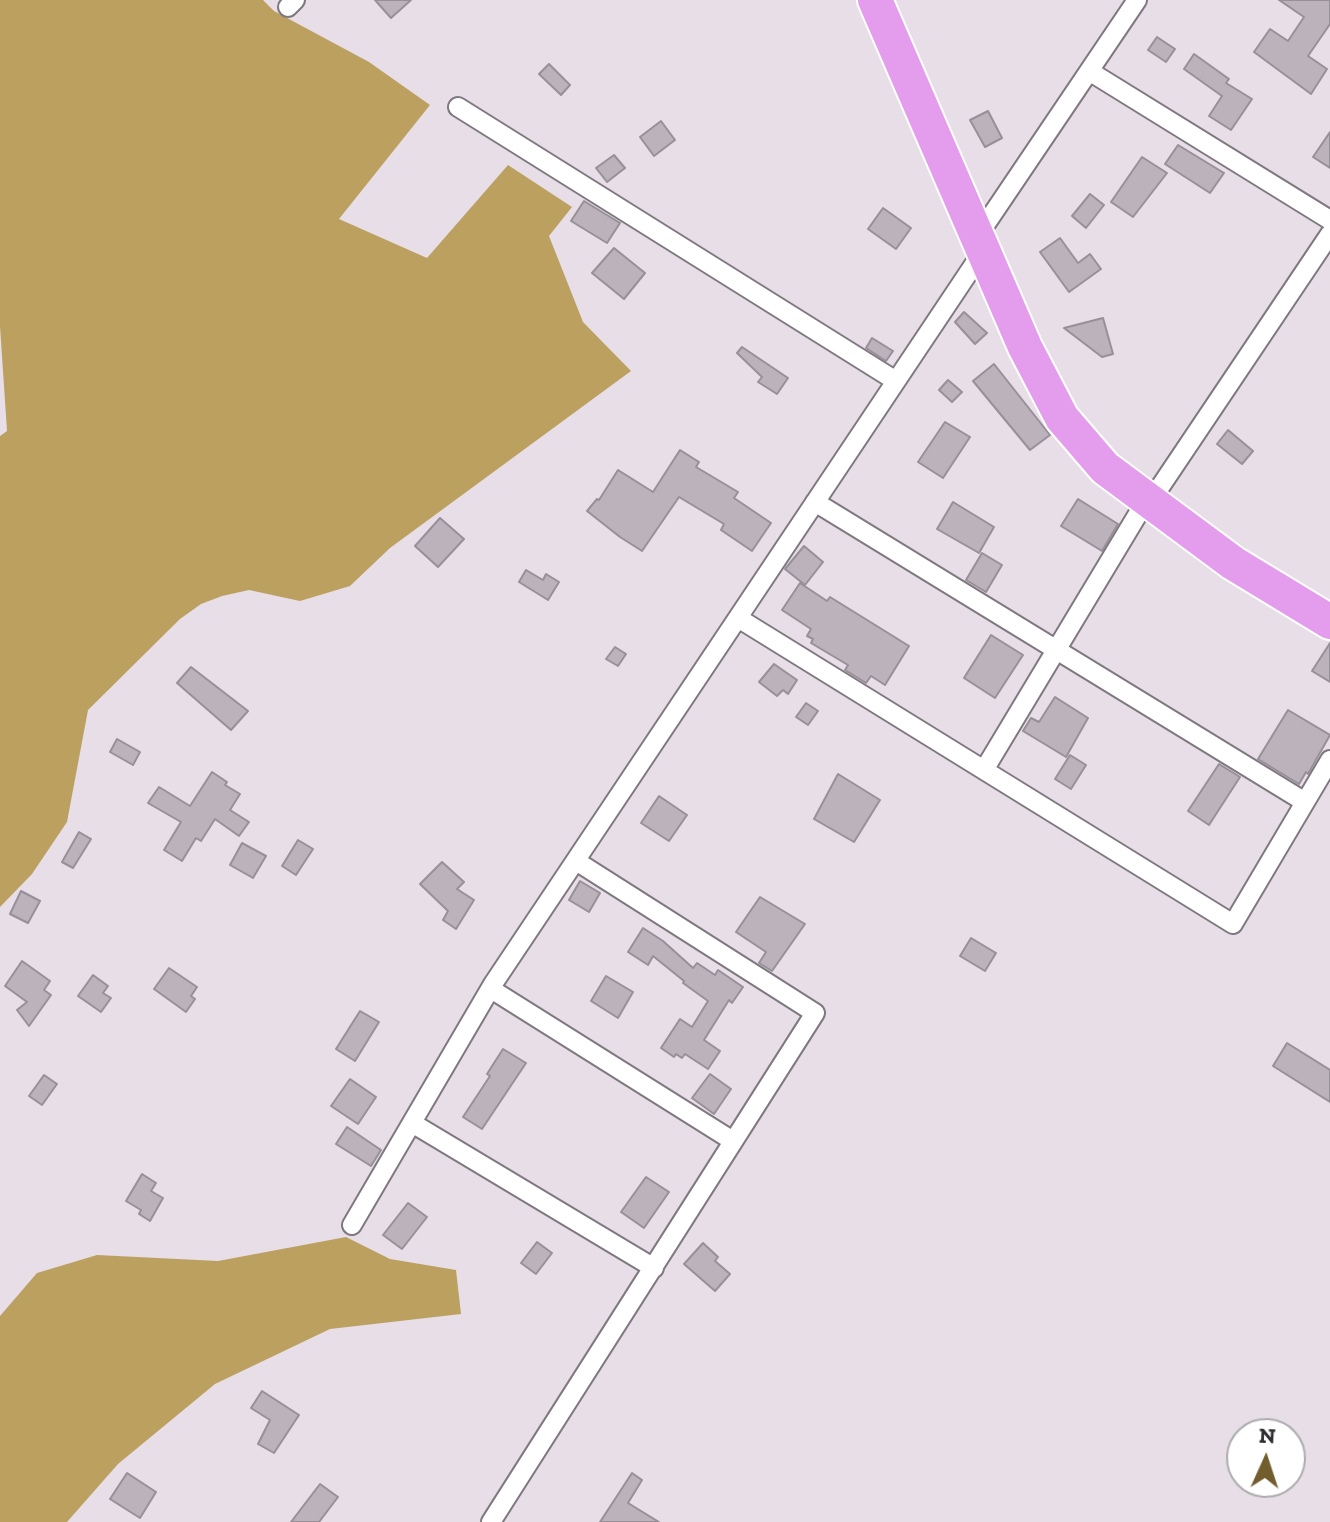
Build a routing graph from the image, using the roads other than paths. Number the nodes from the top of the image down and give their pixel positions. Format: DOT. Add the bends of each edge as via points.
graph roads {
  1 [pos="875,0"];
  2 [pos="1137,0"];
  3 [pos="1089,71"];
  4 [pos="458,107"];
  5 [pos="1330,220"];
  6 [pos="1330,234"];
  7 [pos="980,244"];
  8 [pos="896,381"];
  9 [pos="1148,501"];
  10 [pos="815,502"];
  11 [pos="738,618"];
  12 [pos="1330,622"];
  13 [pos="1057,648"];
  14 [pos="1330,760"];
  15 [pos="984,770"];
  16 [pos="1305,802"];
  17 [pos="576,861"];
  18 [pos="491,989"];
  19 [pos="412,1123"];
  20 [pos="733,1141"];
  21 [pos="352,1225"];
  22 [pos="654,1268"];
  23 [pos="491,1522"];
  1 -- 7 [label="highway"];
  2 -- 3 [label="street"];
  3 -- 5 [label="street"];
  3 -- 7 [label="street"];
  4 -- 8 [label="street"];
  6 -- 9 [label="street"];
  7 -- 8 [label="street"];
  7 -- 9 [label="highway" via="1062,418 1105,468"];
  8 -- 10 [label="street"];
  9 -- 12 [label="highway" via="1233,563"];
  9 -- 13 [label="street"];
  10 -- 11 [label="street"];
  10 -- 13 [label="street"];
  11 -- 15 [label="street"];
  11 -- 17 [label="street"];
  13 -- 15 [label="street"];
  13 -- 16 [label="street"];
  14 -- 16 [label="street"];
  15 -- 16 [label="street" via="1233,924"];
  17 -- 18 [label="street"];
  17 -- 20 [label="street" via="815,1013"];
  18 -- 19 [label="street"];
  18 -- 20 [label="street"];
  19 -- 21 [label="street"];
  19 -- 22 [label="street"];
  20 -- 22 [label="street"];
  22 -- 23 [label="street"];
}
